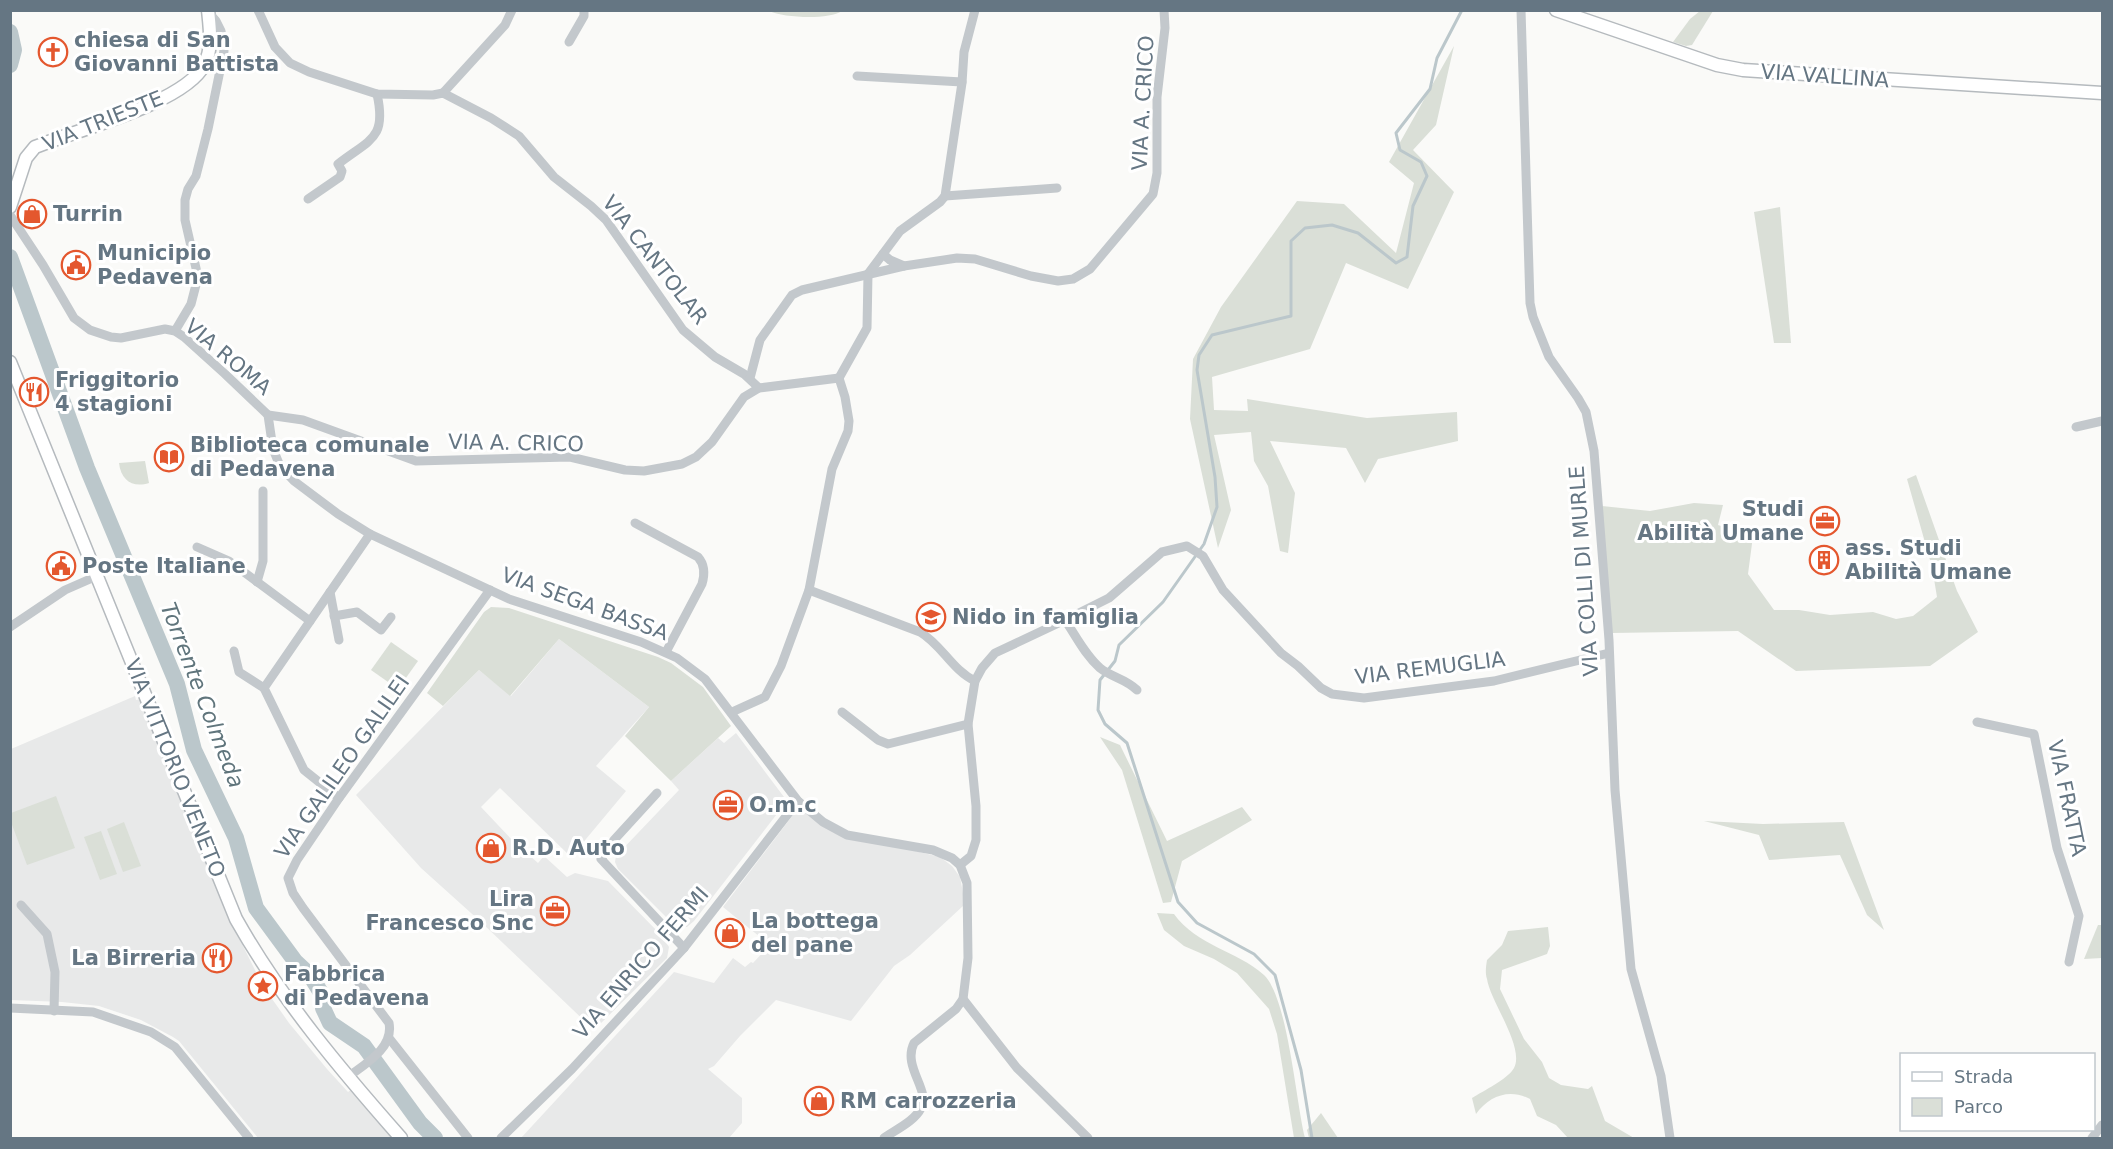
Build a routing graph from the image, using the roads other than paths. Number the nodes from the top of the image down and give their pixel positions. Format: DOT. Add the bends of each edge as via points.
graph roads {
  1 [pos="258,10"];
  2 [pos="512,10"];
  3 [pos="584,10"];
  4 [pos="975,10"];
  5 [pos="1164,10"];
  6 [pos="1521,10"];
  7 [pos="1556,10"];
  8 [pos="208,12"];
  9 [pos="569,42"];
  10 [pos="857,76"];
  11 [pos="962,82"];
  12 [pos="443,93"];
  13 [pos="2103,93"];
  14 [pos="377,94"];
  15 [pos="1057,188"];
  16 [pos="945,196"];
  17 [pos="308,199"];
  18 [pos="10,207"];
  19 [pos="10,215"];
  20 [pos="883,254"];
  21 [pos="904,266"];
  22 [pos="868,274"];
  23 [pos="175,331"];
  24 [pos="10,362"];
  25 [pos="750,378"];
  26 [pos="839,378"];
  27 [pos="759,388"];
  28 [pos="268,415"];
  29 [pos="2103,421"];
  30 [pos="2076,427"];
  31 [pos="263,491"];
  32 [pos="635,523"];
  33 [pos="370,534"];
  34 [pos="197,547"];
  35 [pos="97,576"];
  36 [pos="257,582"];
  37 [pos="490,590"];
  38 [pos="809,590"];
  39 [pos="330,592"];
  40 [pos="334,616"];
  41 [pos="390,617"];
  42 [pos="1065,620"];
  43 [pos="310,621"];
  44 [pos="10,627"];
  45 [pos="339,640"];
  46 [pos="234,651"];
  47 [pos="666,652"];
  48 [pos="1609,653"];
  49 [pos="975,681"];
  50 [pos="264,688"];
  51 [pos="1137,690"];
  52 [pos="732,712"];
  53 [pos="842,712"];
  54 [pos="1977,722"];
  55 [pos="968,724"];
  56 [pos="657,793"];
  57 [pos="339,798"];
  58 [pos="798,801"];
  59 [pos="960,864"];
  60 [pos="21,904"];
  61 [pos="684,948"];
  62 [pos="2069,962"];
  63 [pos="963,999"];
  64 [pos="10,1008"];
  65 [pos="54,1011"];
  66 [pos="387,1042"];
  67 [pos="348,1077"];
  68 [pos="2103,1125"];
  69 [pos="249,1138"];
  70 [pos="401,1138"];
  71 [pos="468,1138"];
  72 [pos="501,1138"];
  73 [pos="884,1138"];
  74 [pos="1088,1138"];
  75 [pos="1670,1138"];
  76 [pos="2092,1138"];
  1 -- 14 [label="street" via="276,47 290,63"];
  2 -- 12 [label="street" via="505,25"];
  3 -- 9 [label="street"];
  4 -- 11 [label="street" via="964,52"];
  5 -- 21 [label="street, VIA A. CRICO" via="1153,194 1090,269 1073,279 1058,281 975,259"];
  6 -- 48 [label="street, VIA COLLI DI MURLE" via="1530,303 1550,357 1588,419 1597,475"];
  7 -- 13 [label="main road, VIA VALLINA" via="1717,65 1743,70"];
  8 -- 18 [label="main road, VIA TRIESTE" via="210,50 195,79 178,91 118,118 35,147 26,158"];
  8 -- 23 [label="street" via="221,31 224,51 196,176 185,200 184,220 198,277 191,304"];
  10 -- 11 [label="street"];
  11 -- 16 [label="street"];
  12 -- 14 [label="street"];
  12 -- 25 [label="street, VIA CANTOLAR" via="525,141 554,177 612,227 683,330 715,357"];
  14 -- 17 [label="street" via="381,119 377,133 338,164 340,177"];
  15 -- 16 [label="street"];
  16 -- 20 [label="street" via="906,225"];
  19 -- 23 [label="street, VIA ROMA" via="70,313 81,324 121,338"];
  20 -- 21 [label="street"];
  20 -- 22 [label="street"];
  21 -- 22 [label="street, VIA A. CRICO"];
  22 -- 25 [label="street, VIA A. CRICO" via="792,295 760,340"];
  22 -- 26 [label="street" via="867,328"];
  23 -- 28 [label="street, VIA ROMA"];
  24 -- 35 [label="main road, VIA VITTORIO VENETO"];
  25 -- 27 [label="street, VIA CANTOLAR"];
  26 -- 27 [label="street"];
  26 -- 38 [label="street" via="848,430 832,469"];
  27 -- 28 [label="street, VIA A. CRICO" via="744,397 712,442 696,457 682,464 634,472 570,457 416,461 303,420"];
  28 -- 33 [label="street, VIA SEGA BASSA" via="274,453 285,472"];
  29 -- 30 [label="street"];
  31 -- 36 [label="street" via="262,561"];
  32 -- 47 [label="street" via="698,557 705,573"];
  33 -- 37 [label="street, VIA SEGA BASSA"];
  33 -- 39 [label="street"];
  34 -- 36 [label="street" via="230,561"];
  35 -- 44 [label="street" via="65,590"];
  35 -- 67 [label="main road, VIA VITTORIO VENETO" via="236,919 290,1004"];
  36 -- 43 [label="street"];
  37 -- 47 [label="street, VIA SEGA BASSA"];
  37 -- 57 [label="street, VIA GALILEO GALILEI"];
  38 -- 49 [label="street" via="920,632 960,672"];
  38 -- 52 [label="street" via="781,666 765,697"];
  39 -- 40 [label="street"];
  39 -- 43 [label="street"];
  40 -- 41 [label="street" via="357,612 381,630"];
  40 -- 45 [label="street"];
  42 -- 48 [label="street, VIA REMUGLIA" via="1108,598 1162,552 1181,546 1203,555 1229,597 1281,653 1332,694 1364,698 1494,681"];
  42 -- 49 [label="street, VIA REMUGLIA" via="994,653"];
  42 -- 51 [label="street" via="1100,668 1128,681"];
  43 -- 50 [label="street"];
  46 -- 50 [label="street" via="239,672"];
  47 -- 52 [label="street, VIA SEGA BASSA" via="705,679"];
  48 -- 75 [label="street, VIA COLLI DI MURLE" via="1615,790 1631,969 1661,1076"];
  49 -- 55 [label="street, VIA REMUGLIA"];
  50 -- 57 [label="street" via="304,770"];
  52 -- 58 [label="street, VIA SEGA BASSA"];
  53 -- 55 [label="street" via="888,744"];
  54 -- 62 [label="street, VIA FRATTA" via="2034,734 2057,848 2079,916"];
  55 -- 59 [label="street, VIA REMUGLIA" via="976,840 971,856"];
  56 -- 61 [label="street" via="601,859"];
  57 -- 66 [label="street, VIA GALILEO GALILEI" via="297,860 288,882 303,909 384,1015 390,1027"];
  58 -- 59 [label="street, VIA SEGA BASSA" via="823,822 847,835 933,850"];
  58 -- 61 [label="street, VIA ENRICO FERMI"];
  59 -- 63 [label="street" via="967,883 969,919"];
  60 -- 65 [label="street" via="47,934 55,972"];
  61 -- 72 [label="street, VIA ENRICO FERMI" via="573,1069"];
  63 -- 73 [label="street" via="914,1043 911,1063 923,1105"];
  63 -- 74 [label="street" via="1017,1068"];
  64 -- 65 [label="street"];
  65 -- 69 [label="street" via="93,1012 151,1032 176,1047"];
  66 -- 67 [label="street"];
  66 -- 71 [label="street"];
  67 -- 70 [label="main road, VIA VITTORIO VENETO"];
  68 -- 76 [label="street"];
}
